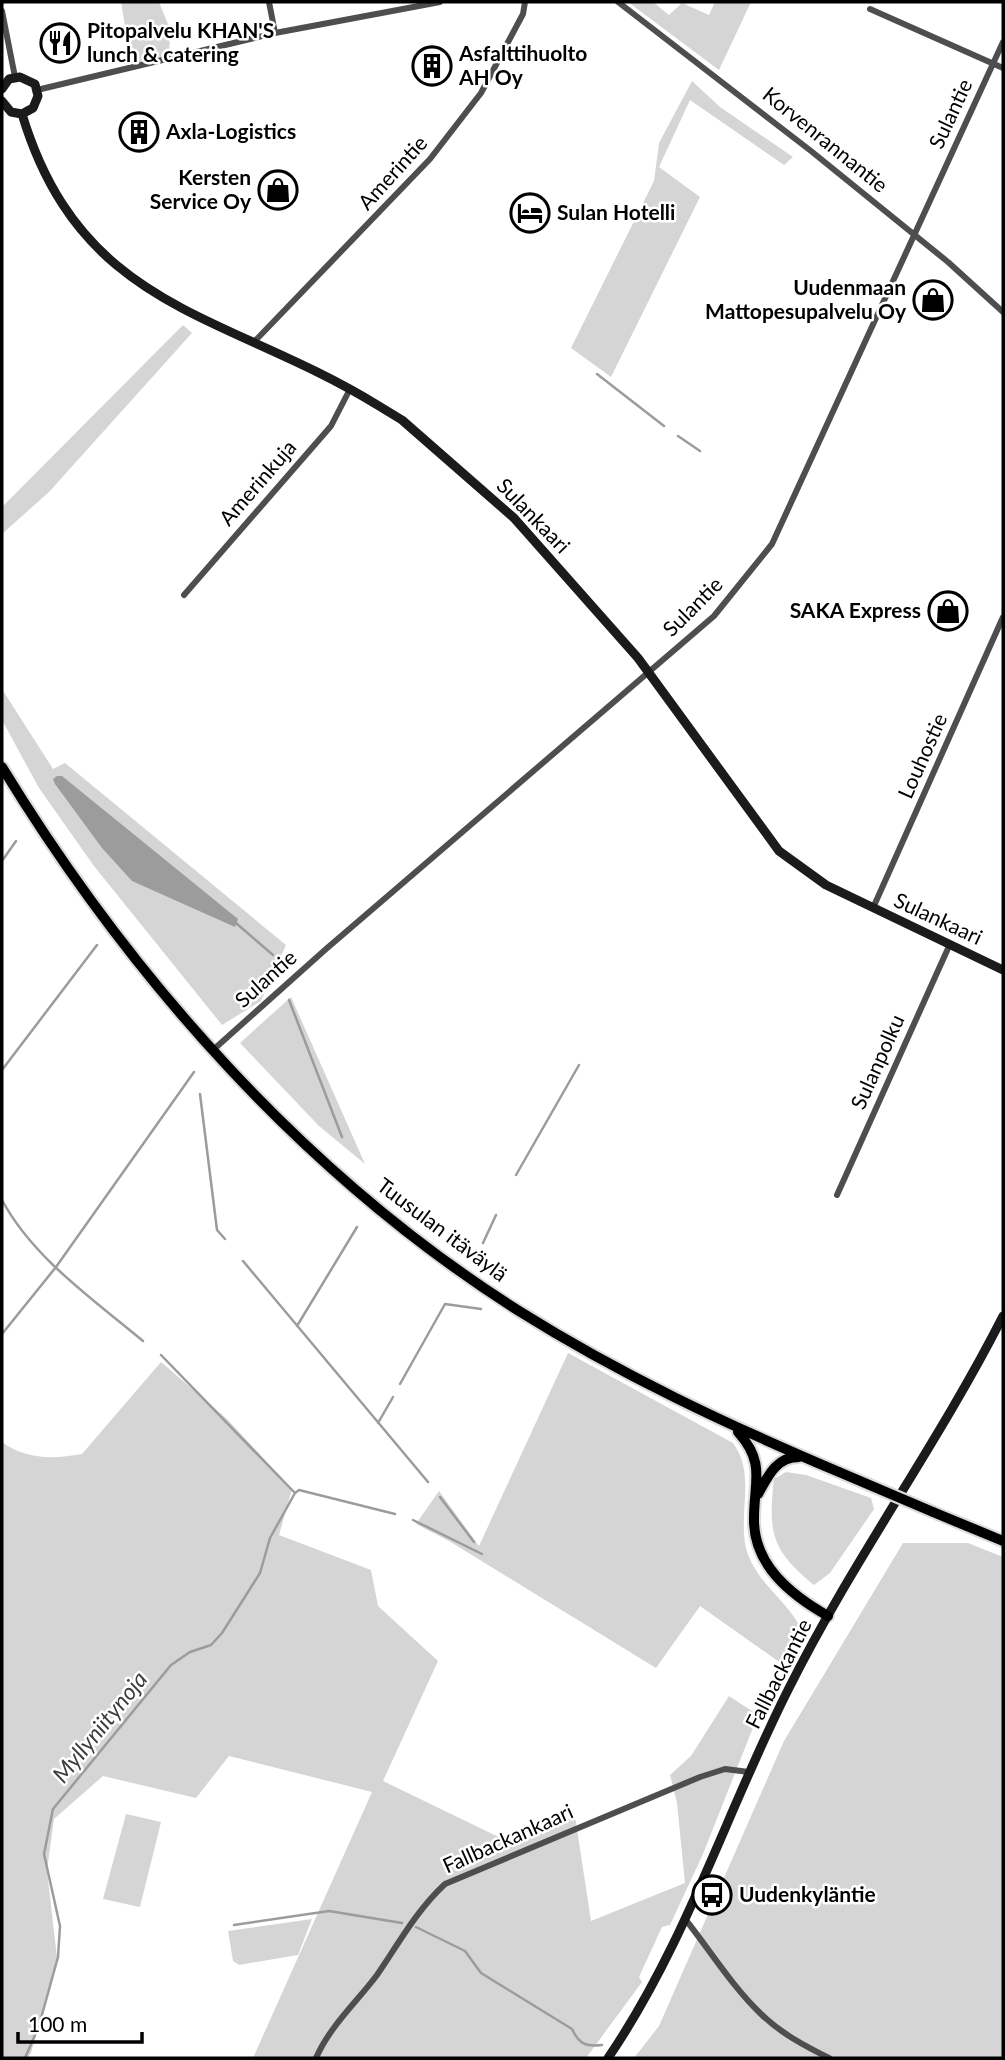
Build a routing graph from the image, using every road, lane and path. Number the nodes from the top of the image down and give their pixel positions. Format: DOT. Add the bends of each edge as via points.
graph roads {
  1 [pos="269,2"];
  2 [pos="440,2"];
  3 [pos="525,2"];
  4 [pos="618,2"];
  5 [pos="870,9"];
  6 [pos="2,11"];
  7 [pos="275,33"];
  8 [pos="1003,42"];
  9 [pos="994,63"];
  10 [pos="1003,68"];
  11 [pos="15,76"];
  12 [pos="2,89"];
  13 [pos="37,90"];
  14 [pos="2,101"];
  15 [pos="22,114"];
  16 [pos="916,236"];
  17 [pos="1003,312"];
  18 [pos="253,343"];
  19 [pos="350,388"];
  20 [pos="184,595"];
  21 [pos="1003,617"];
  22 [pos="647,674"];
  23 [pos="2,767"];
  24 [pos="873,908"];
  25 [pos="950,944"];
  26 [pos="1003,970"];
  27 [pos="214,1050"];
  28 [pos="837,1195"];
  29 [pos="1003,1316"];
  30 [pos="733,1428"];
  31 [pos="802,1457"];
  32 [pos="758,1494"];
  33 [pos="1003,1541"];
  34 [pos="828,1616"];
  35 [pos="749,1772"];
  36 [pos="685,1919"];
  37 [pos="316,2058"];
  38 [pos="608,2058"];
  39 [pos="829,2058"];
  1 -- 7 [label="street"];
  2 -- 7 [label="street"];
  3 -- 18 [label="street, Amerintie" via="481,93 430,159"];
  4 -- 16 [label="street, Korvenrannantie"];
  5 -- 9 [label="street"];
  6 -- 11 [label="street"];
  7 -- 13 [label="street"];
  8 -- 9 [label="street, Sulantie"];
  9 -- 10 [label="street"];
  9 -- 16 [label="street, Sulantie"];
  11 -- 12 [label="street"];
  11 -- 13 [label="street" via="31,80"];
  13 -- 15 [label="street" via="33,108"];
  14 -- 15 [label="street" via="11,112"];
  15 -- 18 [label="street, Sulankaari" via="49,183 103,255 136,283"];
  16 -- 17 [label="street, Korvenrannantie"];
  16 -- 22 [label="street, Sulantie" via="772,544 714,616"];
  18 -- 19 [label="street, Sulankaari"];
  19 -- 20 [label="street, Amerinkuja" via="331,426"];
  19 -- 22 [label="street, Sulankaari" via="402,420 514,518 638,658"];
  21 -- 24 [label="street, Louhostie"];
  22 -- 24 [label="street, Sulankaari" via="779,851 826,885"];
  22 -- 27 [label="street, Sulantie"];
  23 -- 27 [label="main road, Tuusulan itäväylä" via="79,885"];
  24 -- 25 [label="street, Sulankaari"];
  25 -- 26 [label="street, Sulankaari"];
  25 -- 28 [label="street, Sulanpolku"];
  27 -- 30 [label="main road, Tuusulan itäväylä" via="365,1197 454,1265 518,1311"];
  29 -- 34 [label="street, Fallbackantie" via="954,1409"];
  30 -- 31 [label="main road, Tuusulan itäväylä"];
  30 -- 32 [label="main road" via="755,1459"];
  31 -- 32 [label="main road" via="777,1464"];
  31 -- 33 [label="main road, Tuusulan itäväylä, bridge"];
  32 -- 34 [label="main road" via="755,1529 766,1564 791,1591"];
  34 -- 35 [label="street, Fallbackantie"];
  35 -- 36 [label="street, Fallbackantie"];
  35 -- 37 [label="street, Fallbackankaari" via="725,1769 701,1777 445,1884 419,1909 376,1976 325,2038"];
  36 -- 38 [label="street, Fallbackantie" via="648,1995"];
  36 -- 39 [label="street" via="761,2015"];
}
